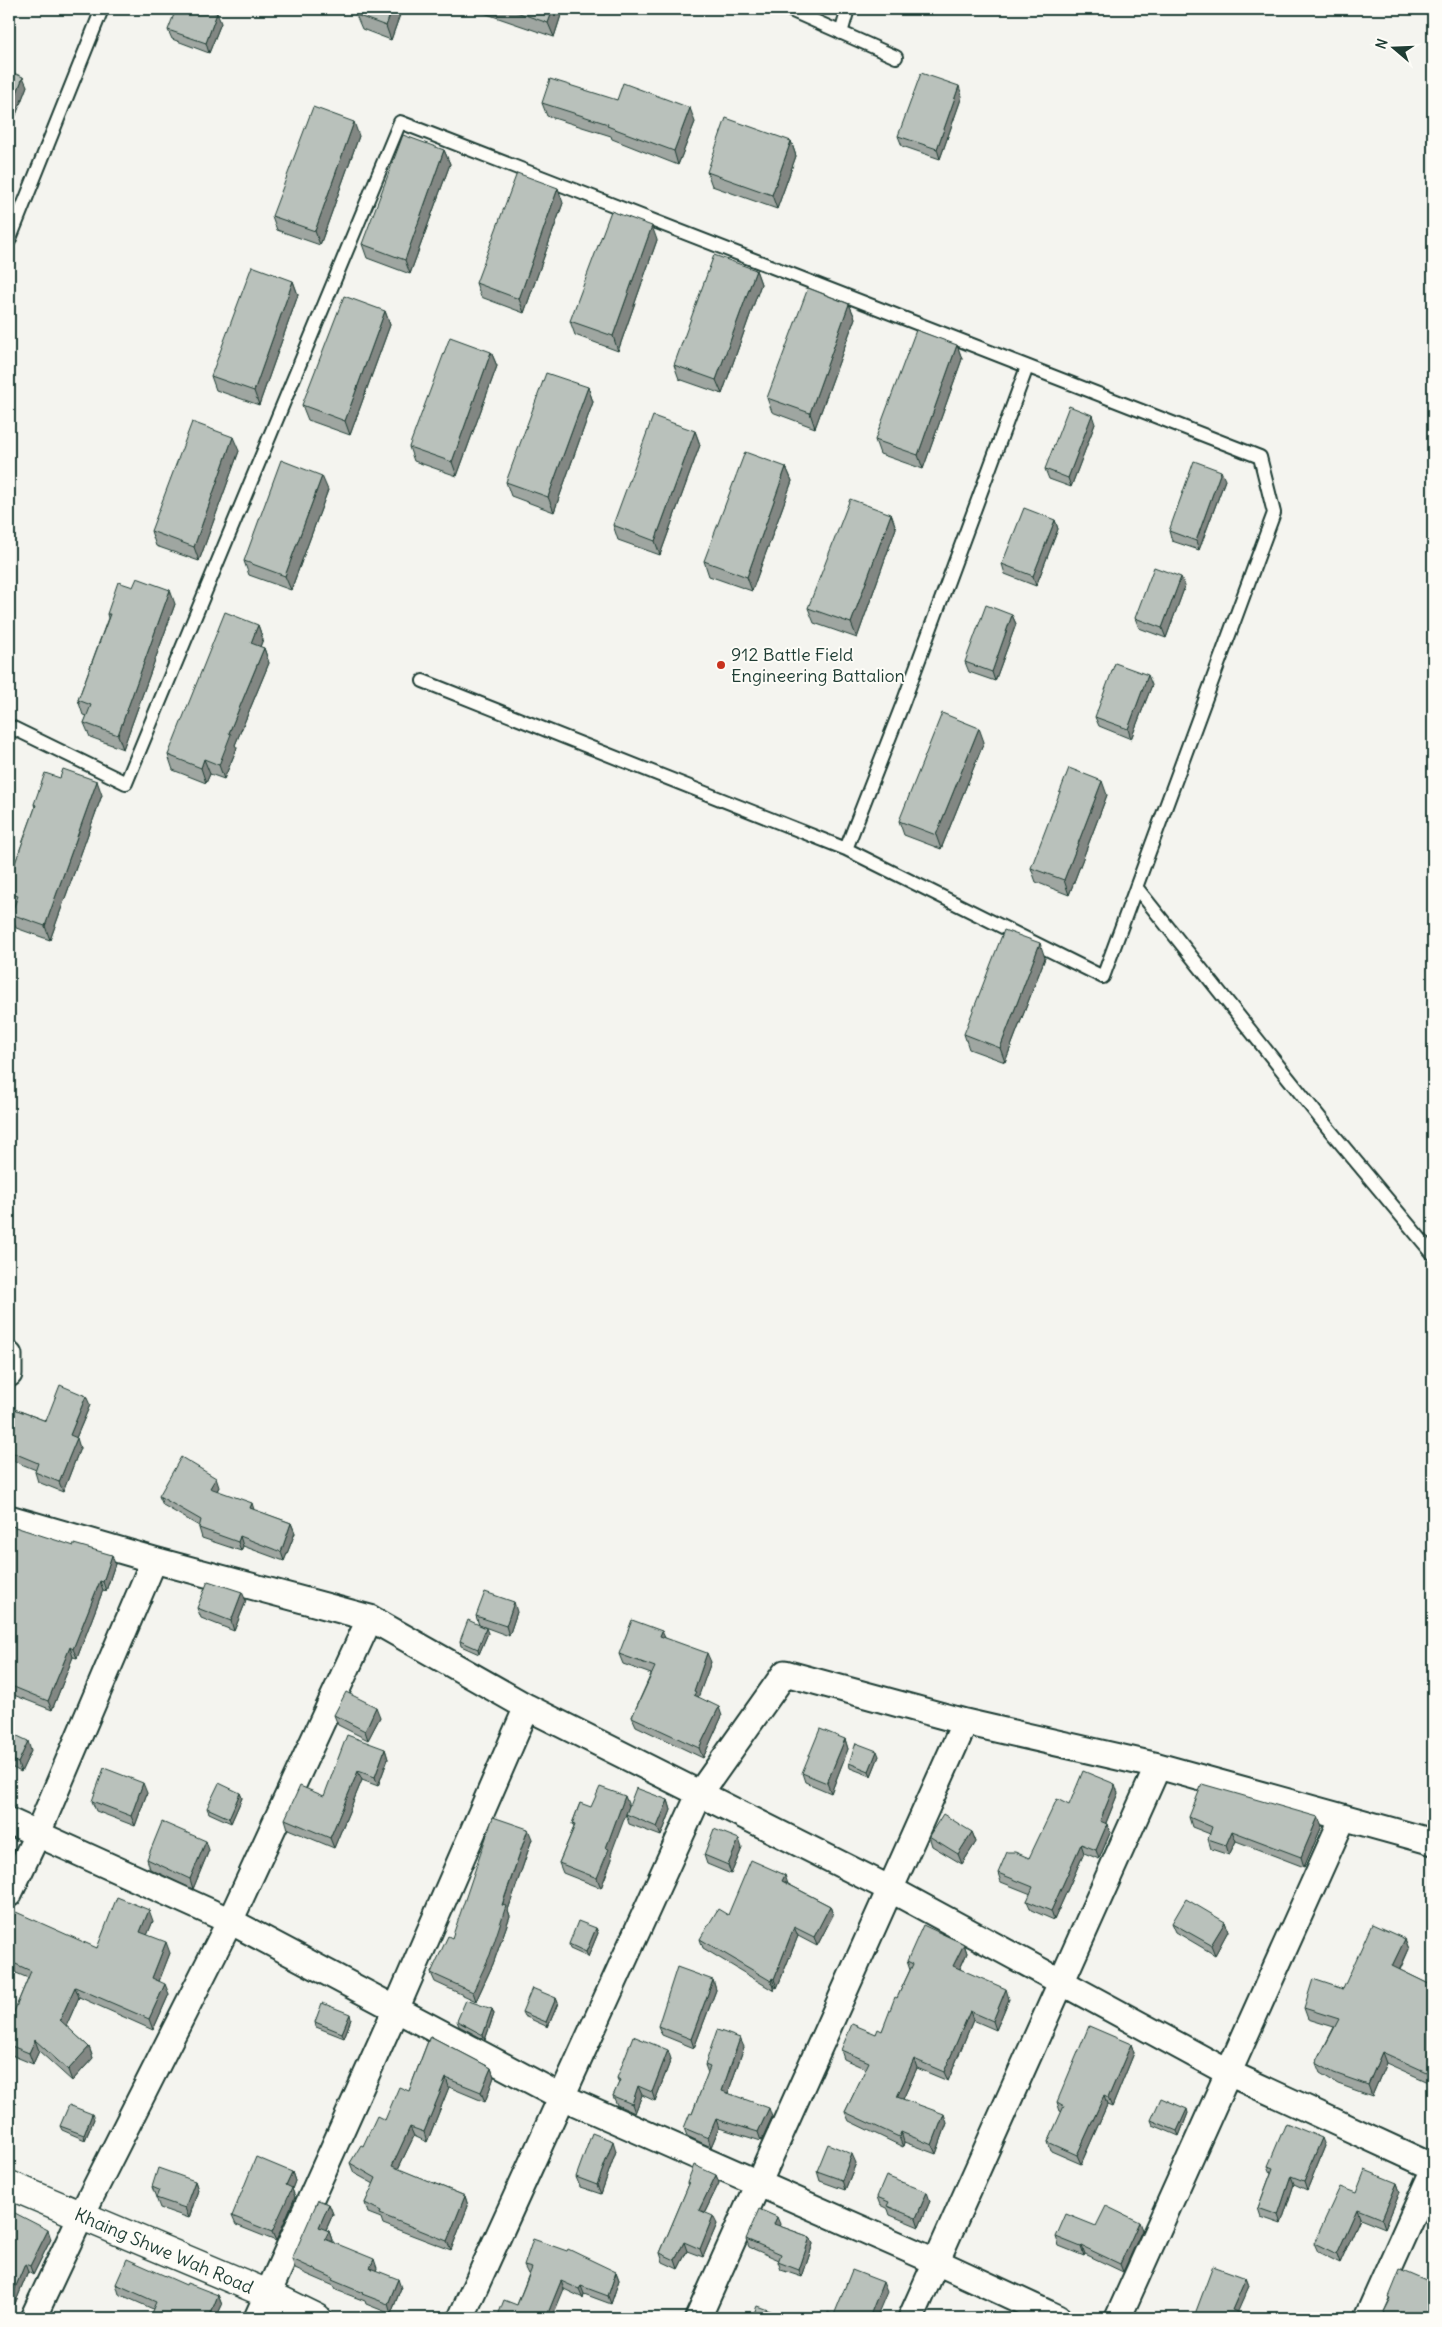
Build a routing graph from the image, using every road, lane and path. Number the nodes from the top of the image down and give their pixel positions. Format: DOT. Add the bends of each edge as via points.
graph roads {
  1 [pos="102,9"];
  2 [pos="788,9"];
  3 [pos="848,9"];
  4 [pos="841,33"];
  5 [pos="896,57"];
  6 [pos="9,241"];
  7 [pos="1027,366"];
  8 [pos="423,681"];
  9 [pos="9,726"];
  10 [pos="846,849"];
  11 [pos="1136,887"];
  12 [pos="1433,1254"];
  13 [pos="9,1355"];
  14 [pos="9,1374"];
  15 [pos="9,1518"];
  16 [pos="154,1560"];
  17 [pos="370,1618"];
  18 [pos="527,1707"];
  19 [pos="965,1722"];
  20 [pos="1158,1766"];
  21 [pos="700,1793"];
  22 [pos="1343,1818"];
  23 [pos="9,1821"];
  24 [pos="37,1835"];
  25 [pos="1433,1842"];
  26 [pos="890,1889"];
  27 [pos="9,1894"];
  28 [pos="230,1921"];
  29 [pos="1062,1982"];
  30 [pos="396,2009"];
  31 [pos="1229,2073"];
  32 [pos="560,2096"];
  33 [pos="1433,2167"];
  34 [pos="1433,2171"];
  35 [pos="758,2184"];
  36 [pos="9,2185"];
  37 [pos="81,2216"];
  38 [pos="937,2262"];
  39 [pos="262,2306"];
  40 [pos="33,2318"];
  41 [pos="317,2318"];
  42 [pos="461,2318"];
  43 [pos="698,2318"];
  44 [pos="911,2318"];
  45 [pos="1058,2318"];
  46 [pos="1118,2318"];
  47 [pos="1367,2318"];
  1 -- 6 [label="lane"];
  2 -- 4 [label="lane"];
  3 -- 4 [label="lane"];
  4 -- 5 [label="lane"];
  7 -- 9 [label="lane" via="400,122 126,783"];
  7 -- 10 [label="lane"];
  7 -- 11 [label="lane" via="1260,457 1274,513"];
  8 -- 10 [label="lane"];
  10 -- 11 [label="lane" via="1103,976"];
  11 -- 12 [label="lane"];
  13 -- 14 [label="street"];
  15 -- 16 [label="street"];
  16 -- 17 [label="street"];
  16 -- 24 [label="street"];
  17 -- 18 [label="street"];
  17 -- 28 [label="street"];
  18 -- 21 [label="street"];
  18 -- 30 [label="street"];
  19 -- 20 [label="street"];
  19 -- 21 [label="street" via="785,1673"];
  19 -- 26 [label="street"];
  20 -- 22 [label="street"];
  20 -- 29 [label="street"];
  21 -- 26 [label="street"];
  21 -- 32 [label="street"];
  22 -- 25 [label="street"];
  22 -- 31 [label="street"];
  23 -- 24 [label="street"];
  24 -- 27 [label="street"];
  24 -- 28 [label="street"];
  26 -- 29 [label="street"];
  26 -- 35 [label="street"];
  28 -- 30 [label="street"];
  28 -- 37 [label="street"];
  29 -- 31 [label="street"];
  29 -- 38 [label="street"];
  30 -- 32 [label="street"];
  30 -- 39 [label="street"];
  31 -- 33 [label="street"];
  31 -- 46 [label="street"];
  32 -- 35 [label="street"];
  32 -- 42 [label="street"];
  34 -- 47 [label="street"];
  35 -- 38 [label="street"];
  35 -- 43 [label="street"];
  36 -- 37 [label="street, Khaing Shwe Wah Road"];
  37 -- 39 [label="street, Khaing Shwe Wah Road"];
  37 -- 40 [label="street"];
  38 -- 44 [label="street"];
  38 -- 45 [label="street"];
  39 -- 41 [label="street, Khaing Shwe Wah Road"];
}
